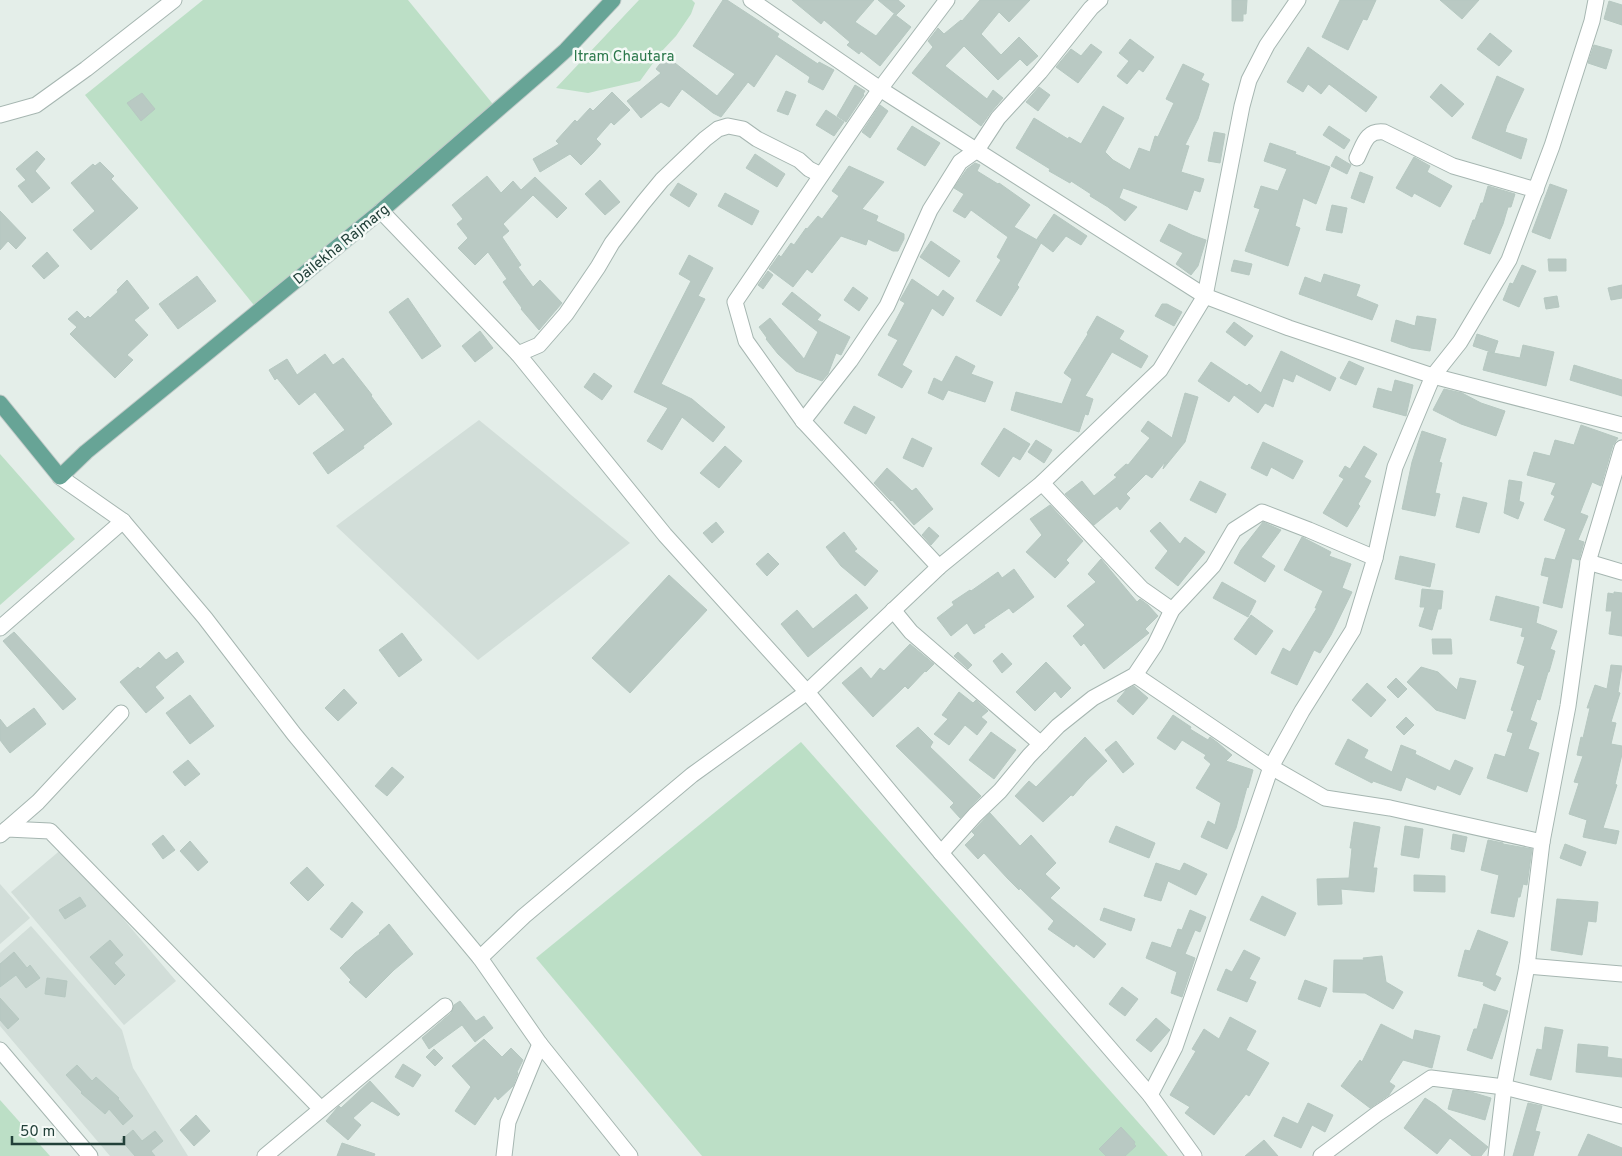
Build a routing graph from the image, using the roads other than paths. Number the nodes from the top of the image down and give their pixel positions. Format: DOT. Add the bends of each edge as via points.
graph roads {
  1 [pos="174,0"];
  2 [pos="613,0"];
  3 [pos="751,0"];
  4 [pos="947,0"];
  5 [pos="1100,0"];
  6 [pos="1298,0"];
  7 [pos="1596,0"];
  8 [pos="880,89"];
  9 [pos="0,115"];
  10 [pos="977,150"];
  11 [pos="1357,158"];
  12 [pos="820,175"];
  13 [pos="1536,190"];
  14 [pos="381,212"];
  15 [pos="1205,296"];
  16 [pos="518,354"];
  17 [pos="1433,376"];
  18 [pos="0,403"];
  19 [pos="804,421"];
  20 [pos="1622,425"];
  21 [pos="1622,448"];
  22 [pos="60,477"];
  23 [pos="1042,483"];
  24 [pos="123,521"];
  25 [pos="1375,558"];
  26 [pos="1588,562"];
  27 [pos="939,567"];
  28 [pos="1622,572"];
  29 [pos="893,610"];
  30 [pos="1172,610"];
  31 [pos="0,628"];
  32 [pos="1135,675"];
  33 [pos="807,692"];
  34 [pos="121,713"];
  35 [pos="1041,744"];
  36 [pos="1271,767"];
  37 [pos="4,832"];
  38 [pos="1542,842"];
  39 [pos="941,853"];
  40 [pos="480,958"];
  41 [pos="1527,966"];
  42 [pos="1622,974"];
  43 [pos="445,1006"];
  44 [pos="540,1044"];
  45 [pos="0,1050"];
  46 [pos="1504,1087"];
  47 [pos="1150,1095"];
  48 [pos="321,1109"];
  49 [pos="1622,1116"];
  50 [pos="90,1156"];
  51 [pos="265,1156"];
  52 [pos="504,1156"];
  53 [pos="630,1156"];
  54 [pos="1194,1156"];
  55 [pos="1321,1156"];
  56 [pos="1496,1156"];
  1 -- 9 [label="street" via="36,105"];
  2 -- 14 [label="main road, Dailekha Rajmarg" via="566,50"];
  3 -- 8 [label="street"];
  4 -- 8 [label="street"];
  5 -- 10 [label="street" via="998,118"];
  6 -- 15 [label="street" via="1267,45 1249,80"];
  7 -- 13 [label="street" via="1592,21"];
  8 -- 10 [label="street"];
  8 -- 12 [label="street"];
  10 -- 15 [label="street"];
  10 -- 19 [label="street" via="960,162 930,210 887,306"];
  11 -- 13 [label="street" via="1369,135 1376,131 1384,132 1453,166"];
  12 -- 16 [label="street" via="800,160 743,129 728,126 718,129 662,180 612,243 566,314 539,345"];
  12 -- 19 [label="street" via="735,302 746,341"];
  13 -- 17 [label="street" via="1510,260 1460,342"];
  14 -- 16 [label="street"];
  14 -- 22 [label="main road, Dailekha Rajmarg" via="86,452"];
  15 -- 17 [label="street"];
  15 -- 23 [label="street" via="1160,370"];
  16 -- 33 [label="street" via="665,535"];
  17 -- 20 [label="street"];
  17 -- 25 [label="street" via="1395,467"];
  18 -- 22 [label="main road"];
  19 -- 27 [label="street"];
  21 -- 26 [label="street"];
  22 -- 24 [label="street"];
  23 -- 27 [label="street"];
  23 -- 30 [label="street" via="1142,589"];
  24 -- 31 [label="street"];
  24 -- 40 [label="street" via="206,618 294,734"];
  25 -- 30 [label="street" via="1262,512 1234,530 1213,566"];
  25 -- 36 [label="street" via="1353,630"];
  26 -- 28 [label="street"];
  26 -- 38 [label="street" via="1568,706"];
  27 -- 29 [label="street"];
  29 -- 33 [label="street"];
  29 -- 35 [label="street" via="911,632"];
  30 -- 32 [label="street" via="1155,645"];
  32 -- 35 [label="street" via="1093,698"];
  32 -- 36 [label="street"];
  33 -- 39 [label="street"];
  33 -- 40 [label="street" via="692,775 537,904"];
  34 -- 37 [label="street" via="38,802"];
  35 -- 39 [label="street"];
  36 -- 38 [label="street" via="1325,798 1390,808"];
  36 -- 47 [label="street" via="1175,1047"];
  37 -- 48 [label="street" via="50,831"];
  38 -- 41 [label="street"];
  39 -- 47 [label="street"];
  40 -- 44 [label="street"];
  41 -- 42 [label="street"];
  41 -- 46 [label="street"];
  43 -- 48 [label="street"];
  44 -- 52 [label="street" via="508,1122"];
  44 -- 53 [label="street"];
  45 -- 50 [label="street"];
  46 -- 49 [label="street"];
  46 -- 55 [label="street" via="1431,1078"];
  46 -- 56 [label="street"];
  47 -- 54 [label="street"];
  48 -- 51 [label="street"];
}
